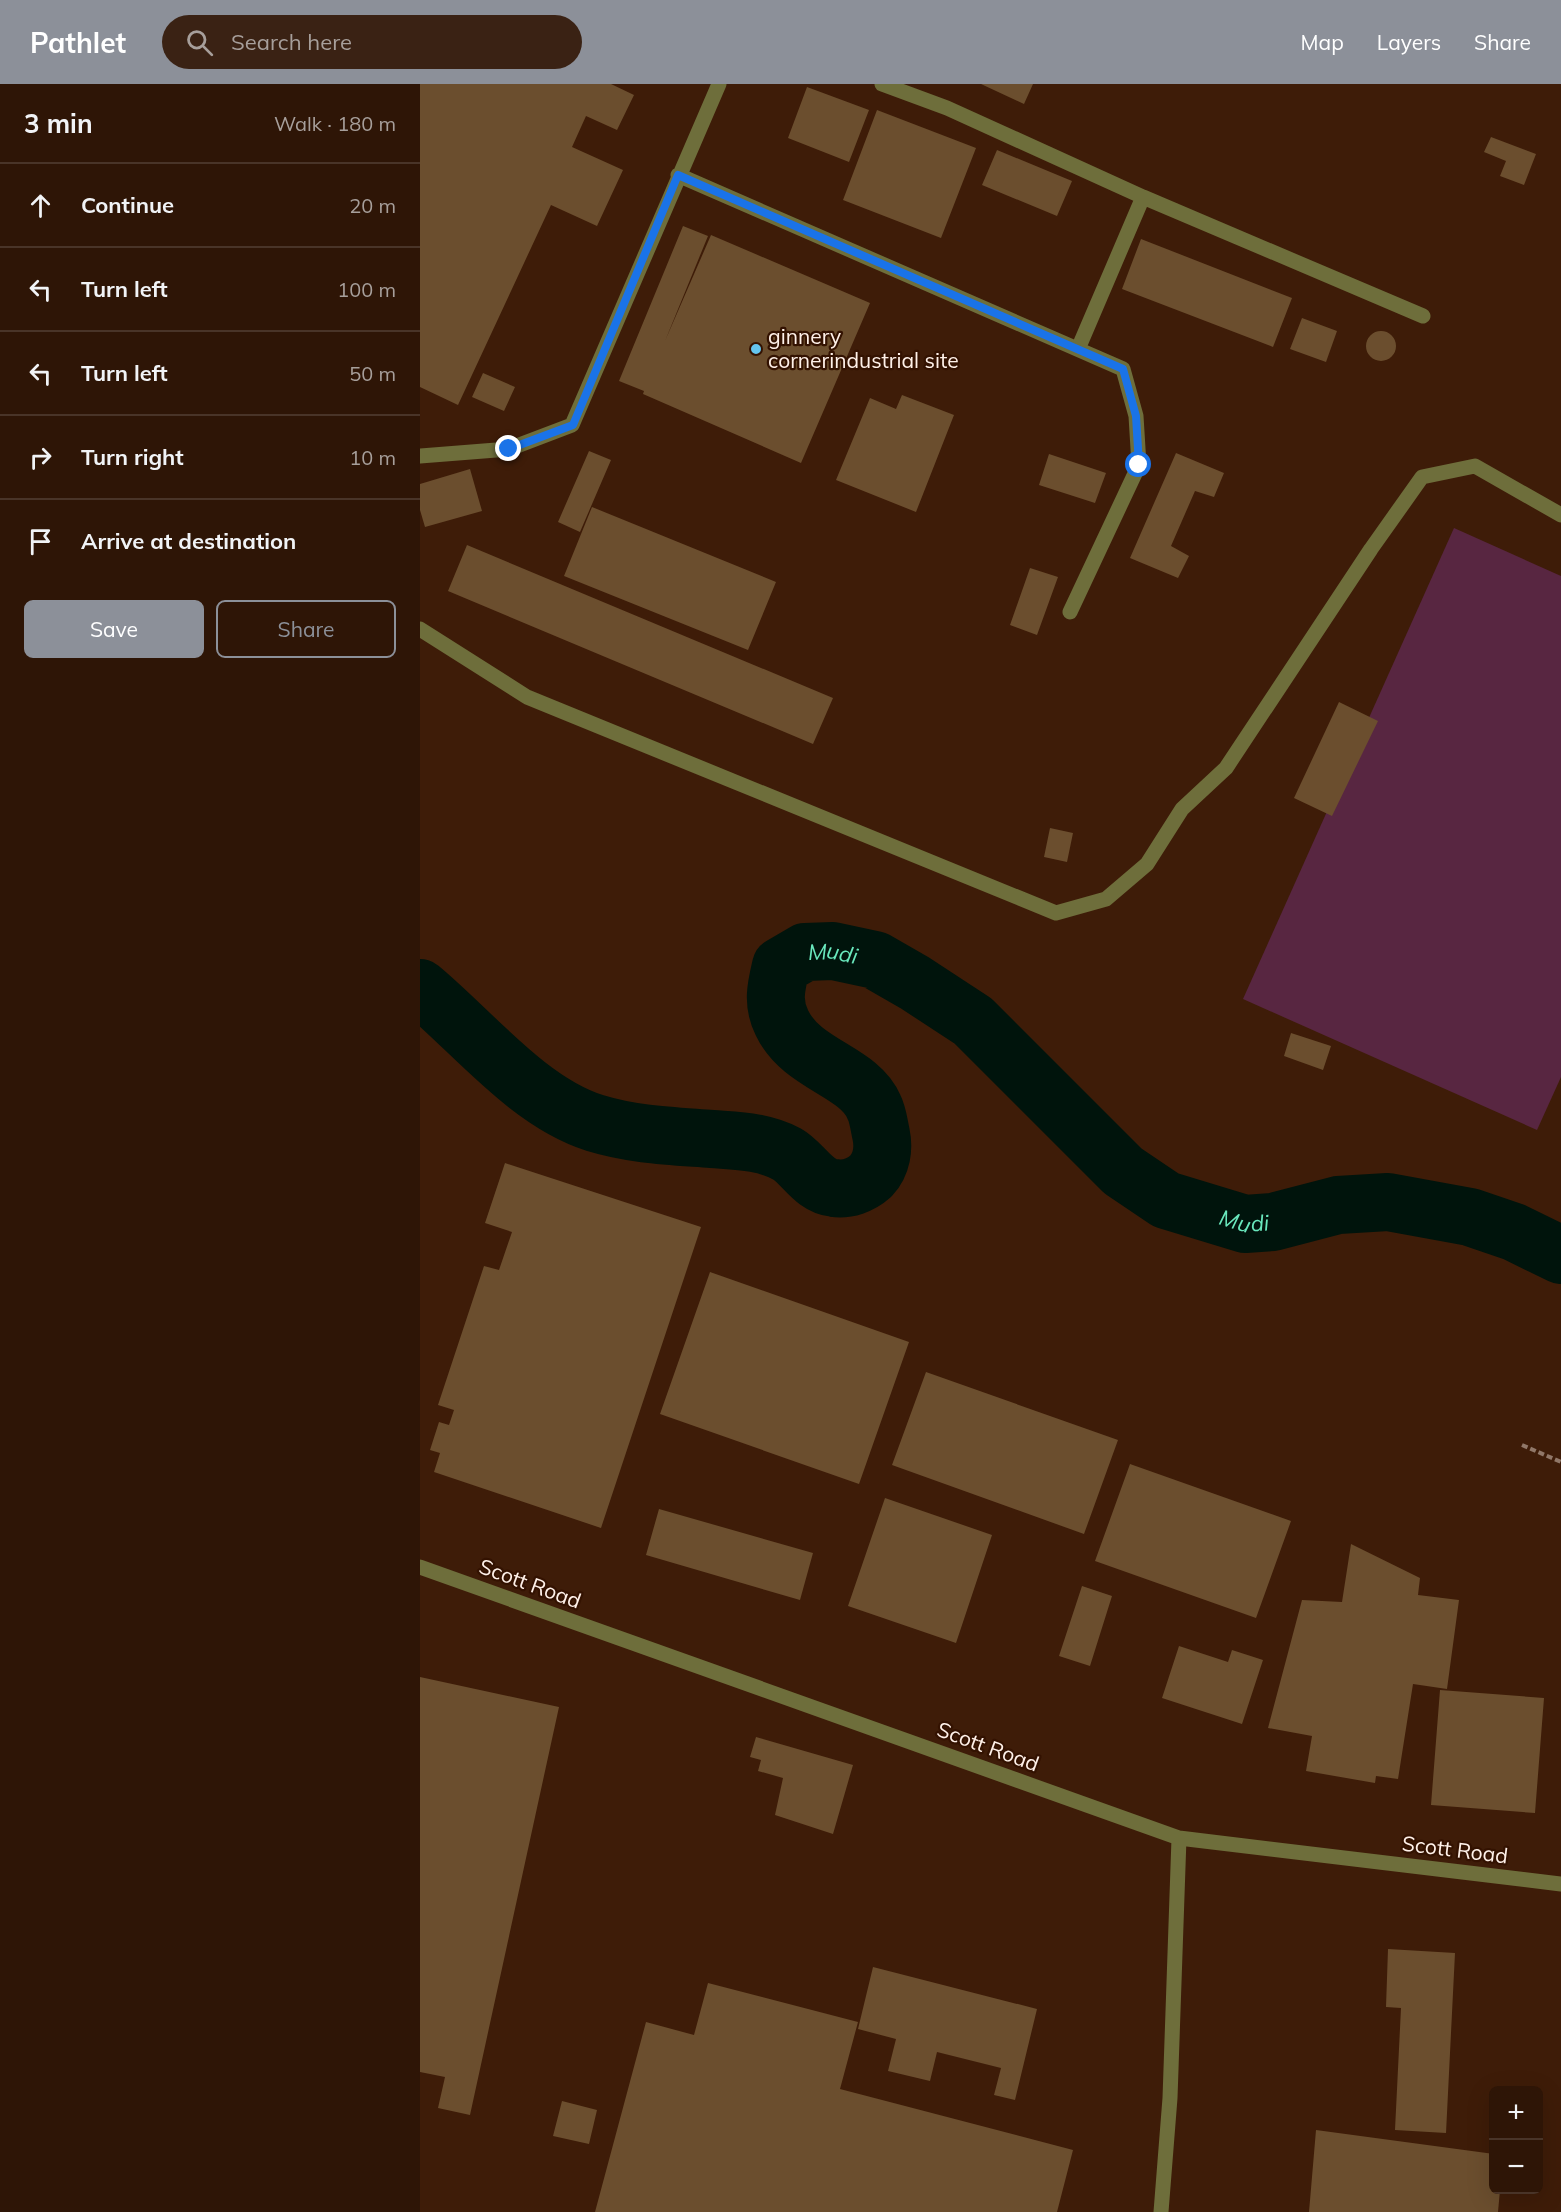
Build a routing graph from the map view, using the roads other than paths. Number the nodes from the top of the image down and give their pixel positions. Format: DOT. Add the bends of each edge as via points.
graph roads {
  1 [pos="719,84"];
  2 [pos="882,84"];
  3 [pos="678,175"];
  4 [pos="1143,197"];
  5 [pos="1422,316"];
  6 [pos="1078,349"];
  7 [pos="420,456"];
  8 [pos="1561,515"];
  9 [pos="1070,612"];
  10 [pos="420,629"];
  11 [pos="420,1567"];
  12 [pos="1179,1838"];
  13 [pos="1561,1884"];
  14 [pos="1161,2212"];
  1 -- 3 [label="lane"];
  2 -- 4 [label="lane" via="947,108"];
  3 -- 6 [label="lane"];
  3 -- 7 [label="lane" via="573,425 509,449"];
  4 -- 5 [label="lane"];
  4 -- 6 [label="lane"];
  6 -- 9 [label="lane" via="1123,369 1136,416 1139,465"];
  8 -- 10 [label="lane" via="1475,466 1422,477 1226,768 1182,809 1147,864 1106,899 1056,913 527,697"];
  11 -- 12 [label="lane, Scott Road"];
  12 -- 13 [label="lane, Scott Road"];
  12 -- 14 [label="lane" via="1170,2098"];
}
